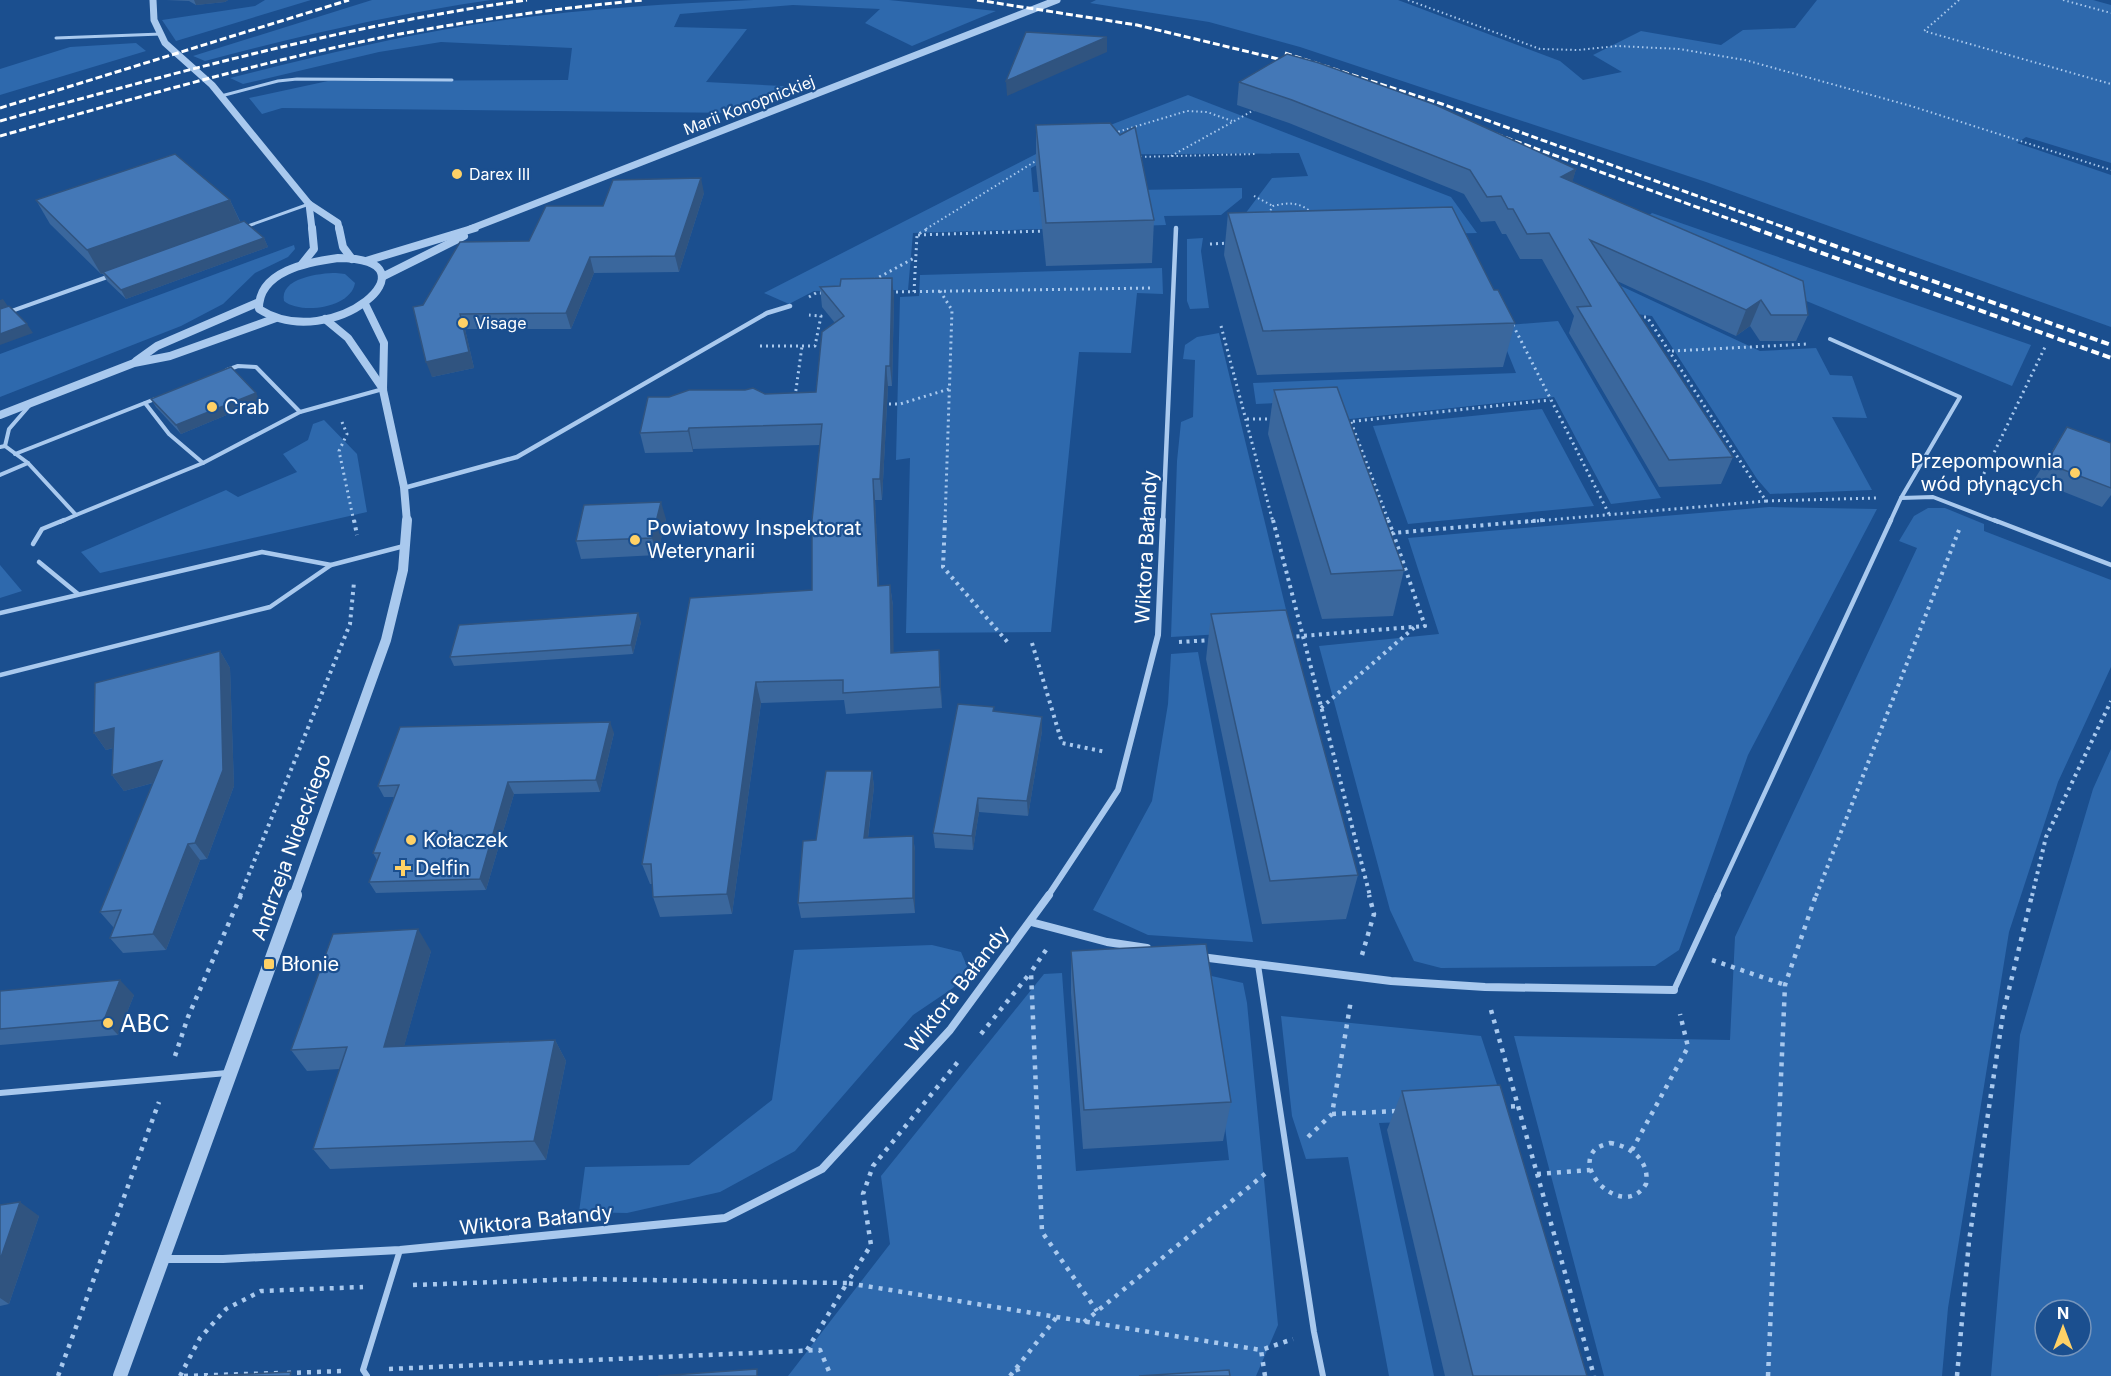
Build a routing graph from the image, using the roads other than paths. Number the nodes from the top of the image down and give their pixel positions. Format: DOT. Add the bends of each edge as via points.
graph roads {
  1 [pos="153,0"];
  2 [pos="1057,0"];
  3 [pos="161,34"];
  4 [pos="56,38"];
  5 [pos="452,80"];
  6 [pos="221,96"];
  7 [pos="309,204"];
  8 [pos="488,224"];
  9 [pos="1176,227"];
  10 [pos="240,229"];
  11 [pos="352,258"];
  12 [pos="366,261"];
  13 [pos="302,264"];
  14 [pos="120,272"];
  15 [pos="384,276"];
  16 [pos="257,303"];
  17 [pos="365,304"];
  18 [pos="790,306"];
  19 [pos="0,315"];
  20 [pos="276,318"];
  21 [pos="325,319"];
  22 [pos="1830,339"];
  23 [pos="134,363"];
  24 [pos="217,374"];
  25 [pos="383,389"];
  26 [pos="166,394"];
  27 [pos="37,400"];
  28 [pos="145,403"];
  29 [pos="300,412"];
  30 [pos="0,415"];
  31 [pos="2,447"];
  32 [pos="15,454"];
  33 [pos="28,463"];
  34 [pos="203,463"];
  35 [pos="0,475"];
  36 [pos="404,488"];
  37 [pos="1901,498"];
  38 [pos="76,515"];
  39 [pos="33,544"];
  40 [pos="406,546"];
  41 [pos="39,562"];
  42 [pos="331,565"];
  43 [pos="2111,565"];
  44 [pos="78,594"];
  45 [pos="0,613"];
  46 [pos="0,675"];
  47 [pos="1031,922"];
  48 [pos="1154,949"];
  49 [pos="1188,955"];
  50 [pos="1258,965"];
  51 [pos="1674,990"];
  52 [pos="231,1073"];
  53 [pos="0,1093"];
  54 [pos="400,1250"];
  55 [pos="163,1258"];
  56 [pos="365,1373"];
  57 [pos="120,1376"];
  58 [pos="1323,1376"];
  1 -- 3 [label="street" via="154,20"];
  2 -- 8 [label="street, Marii Konopnickiej"];
  3 -- 4 [label="lane"];
  3 -- 6 [label="street" via="165,43"];
  5 -- 6 [label="lane" via="297,79"];
  6 -- 7 [label="street"];
  7 -- 10 [label="lane"];
  7 -- 11 [label="street" via="338,223 343,247"];
  7 -- 13 [label="street" via="314,249"];
  8 -- 12 [label="street, Marii Konopnickiej"];
  8 -- 15 [label="street, Marii Konopnickiej"];
  9 -- 47 [label="street, Wiktora Bałandy" via="1156,643 1118,790"];
  11 -- 12 [label="street"];
  11 -- 13 [label="street"];
  12 -- 15 [label="street"];
  13 -- 16 [label="street" via="269,282"];
  14 -- 19 [label="lane"];
  15 -- 17 [label="street" via="383,285"];
  16 -- 20 [label="street" via="266,315"];
  16 -- 23 [label="street" via="157,346"];
  17 -- 21 [label="street"];
  17 -- 25 [label="street, Andrzeja Nideckiego" via="385,347"];
  18 -- 36 [label="street" via="767,313 517,457"];
  20 -- 21 [label="street"];
  20 -- 23 [label="street" via="170,356"];
  21 -- 25 [label="street, Andrzeja Nideckiego" via="348,338"];
  22 -- 37 [label="lane" via="1960,397"];
  23 -- 27 [label="street"];
  24 -- 29 [label="lane" via="238,366 256,367"];
  25 -- 29 [label="lane"];
  25 -- 36 [label="street, Andrzeja Nideckiego"];
  26 -- 28 [label="lane"];
  27 -- 30 [label="street"];
  27 -- 31 [label="lane" via="9,429"];
  28 -- 32 [label="lane"];
  28 -- 34 [label="lane" via="169,434"];
  29 -- 34 [label="lane"];
  31 -- 32 [label="lane"];
  32 -- 33 [label="lane"];
  33 -- 35 [label="lane"];
  33 -- 38 [label="lane"];
  34 -- 38 [label="lane"];
  36 -- 40 [label="street, Andrzeja Nideckiego"];
  37 -- 43 [label="lane" via="1934,497"];
  37 -- 51 [label="lane"];
  38 -- 39 [label="lane" via="42,529"];
  40 -- 42 [label="lane"];
  40 -- 52 [label="street, Andrzeja Nideckiego" via="394,619"];
  41 -- 44 [label="lane"];
  42 -- 44 [label="lane" via="262,552"];
  42 -- 46 [label="lane" via="270,607"];
  44 -- 45 [label="lane"];
  47 -- 48 [label="street" via="1107,942"];
  47 -- 54 [label="street, Wiktora Bałandy" via="950,1030 822,1169 725,1218"];
  49 -- 50 [label="street"];
  50 -- 51 [label="street" via="1391,981 1485,987"];
  50 -- 58 [label="lane"];
  52 -- 53 [label="lane"];
  52 -- 55 [label="street, Andrzeja Nideckiego"];
  54 -- 55 [label="street, Wiktora Bałandy"];
  54 -- 56 [label="lane"];
  55 -- 57 [label="street, Andrzeja Nideckiego"];
}
